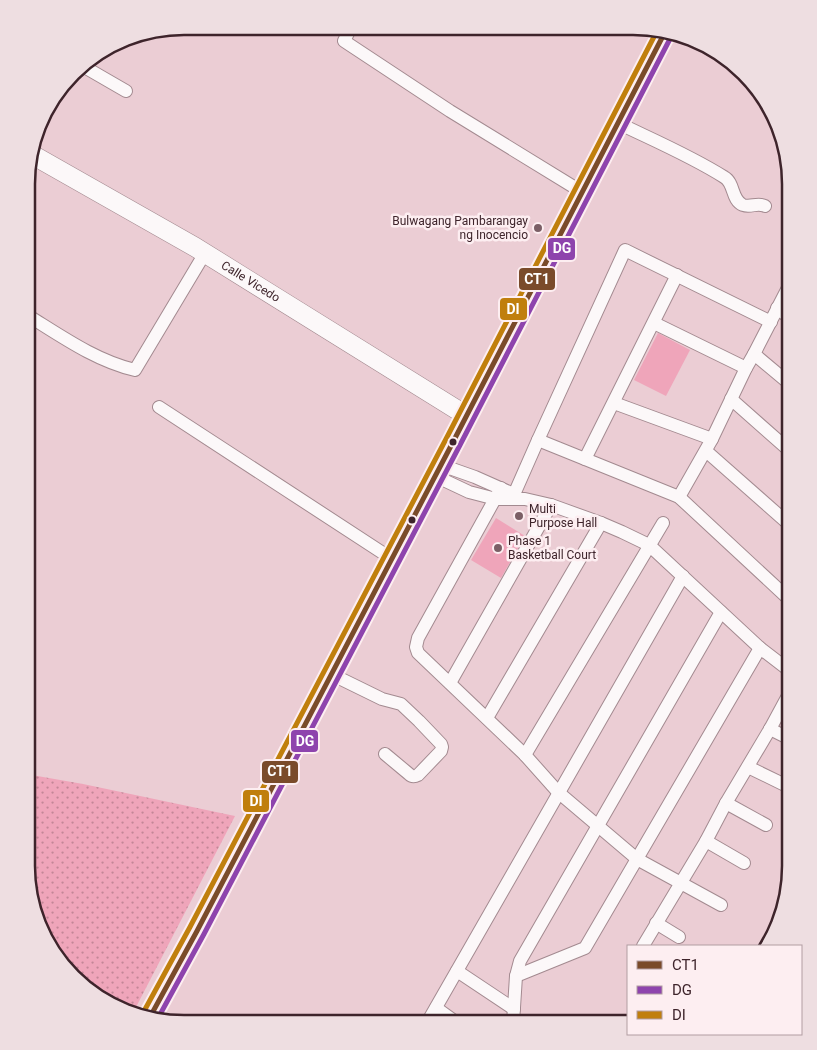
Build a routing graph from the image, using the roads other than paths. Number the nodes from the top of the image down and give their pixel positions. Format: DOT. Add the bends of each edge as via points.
graph roads {
  1 [pos="347,35"];
  2 [pos="662,38"];
  3 [pos="89,70"];
  4 [pos="126,91"];
  5 [pos="618,123"];
  6 [pos="38,158"];
  7 [pos="582,192"];
  8 [pos="765,206"];
  9 [pos="205,253"];
  10 [pos="677,275"];
  11 [pos="782,299"];
  12 [pos="777,308"];
  13 [pos="782,312"];
  14 [pos="35,321"];
  15 [pos="771,322"];
  16 [pos="654,323"];
  17 [pos="754,354"];
  18 [pos="746,368"];
  19 [pos="782,377"];
  20 [pos="731,399"];
  21 [pos="614,402"];
  22 [pos="159,407"];
  23 [pos="467,416"];
  24 [pos="712,439"];
  25 [pos="538,440"];
  26 [pos="782,444"];
  27 [pos="706,451"];
  28 [pos="585,459"];
  29 [pos="438,470"];
  30 [pos="498,494"];
  31 [pos="517,497"];
  32 [pos="679,497"];
  33 [pos="551,505"];
  34 [pos="782,518"];
  35 [pos="663,522"];
  36 [pos="601,523"];
  37 [pos="650,545"];
  38 [pos="392,558"];
  39 [pos="682,576"];
  40 [pos="782,594"];
  41 [pos="721,612"];
  42 [pos="760,648"];
  43 [pos="782,665"];
  44 [pos="332,674"];
  45 [pos="450,684"];
  46 [pos="782,707"];
  47 [pos="487,718"];
  48 [pos="770,729"];
  49 [pos="782,735"];
  50 [pos="385,754"];
  51 [pos="525,755"];
  52 [pos="748,767"];
  53 [pos="782,784"];
  54 [pos="558,792"];
  55 [pos="726,803"];
  56 [pos="597,825"];
  57 [pos="766,825"];
  58 [pos="706,842"];
  59 [pos="637,859"];
  60 [pos="744,863"];
  61 [pos="680,883"];
  62 [pos="721,905"];
  63 [pos="656,923"];
  64 [pos="679,937"];
  65 [pos="643,945"];
  66 [pos="457,971"];
  67 [pos="516,976"];
  68 [pos="436,1008"];
  69 [pos="514,1009"];
  70 [pos="153,1011"];
  71 [pos="432,1015"];
  72 [pos="446,1015"];
  73 [pos="514,1015"];
  1 -- 7 [label="street" via="344,41 450,112"];
  2 -- 5 [label="main road"];
  3 -- 4 [label="street"];
  5 -- 7 [label="main road"];
  5 -- 8 [label="street" via="726,178 740,204"];
  6 -- 9 [label="street, Calle Vicedo"];
  7 -- 23 [label="main road"];
  9 -- 14 [label="street" via="135,370 118,366 85,350"];
  9 -- 23 [label="street, Calle Vicedo"];
  10 -- 15 [label="street"];
  10 -- 16 [label="street"];
  10 -- 25 [label="street" via="625,250"];
  11 -- 12 [label="street"];
  12 -- 13 [label="street"];
  12 -- 15 [label="street"];
  15 -- 17 [label="street"];
  16 -- 18 [label="street"];
  16 -- 21 [label="street"];
  17 -- 18 [label="street"];
  17 -- 19 [label="street"];
  18 -- 20 [label="street"];
  20 -- 24 [label="street"];
  20 -- 26 [label="street"];
  21 -- 24 [label="street"];
  21 -- 28 [label="street"];
  22 -- 38 [label="street"];
  23 -- 29 [label="main road"];
  24 -- 27 [label="street"];
  25 -- 28 [label="street"];
  25 -- 31 [label="street"];
  27 -- 32 [label="street"];
  27 -- 34 [label="street"];
  28 -- 32 [label="street"];
  29 -- 30 [label="street" via="469,492"];
  29 -- 38 [label="main road"];
  30 -- 31 [label="street"];
  30 -- 45 [label="street" via="418,638 418,653"];
  31 -- 33 [label="street"];
  32 -- 40 [label="street"];
  33 -- 36 [label="street"];
  33 -- 45 [label="street"];
  35 -- 37 [label="street"];
  36 -- 37 [label="street"];
  36 -- 47 [label="street"];
  37 -- 39 [label="street"];
  37 -- 51 [label="street"];
  38 -- 44 [label="main road"];
  39 -- 41 [label="street"];
  39 -- 54 [label="street"];
  41 -- 42 [label="street"];
  41 -- 56 [label="street"];
  42 -- 43 [label="street"];
  42 -- 59 [label="street"];
  44 -- 50 [label="street" via="382,699 401,704 420,720 442,747 415,777"];
  44 -- 70 [label="main road"];
  45 -- 47 [label="street"];
  46 -- 48 [label="street"];
  47 -- 51 [label="street"];
  48 -- 49 [label="street"];
  48 -- 52 [label="street"];
  51 -- 54 [label="street"];
  52 -- 53 [label="street"];
  52 -- 55 [label="street"];
  54 -- 56 [label="street"];
  54 -- 66 [label="street"];
  55 -- 57 [label="street"];
  55 -- 58 [label="street"];
  56 -- 59 [label="street"];
  56 -- 67 [label="street" via="520,961"];
  58 -- 60 [label="street"];
  58 -- 61 [label="street"];
  59 -- 61 [label="street"];
  59 -- 67 [label="street" via="585,948"];
  61 -- 62 [label="street"];
  61 -- 63 [label="street"];
  63 -- 64 [label="street"];
  63 -- 65 [label="street"];
  66 -- 68 [label="street"];
  66 -- 69 [label="street"];
  67 -- 69 [label="street"];
  68 -- 71 [label="street"];
  68 -- 72 [label="street"];
  69 -- 73 [label="street"];
}
